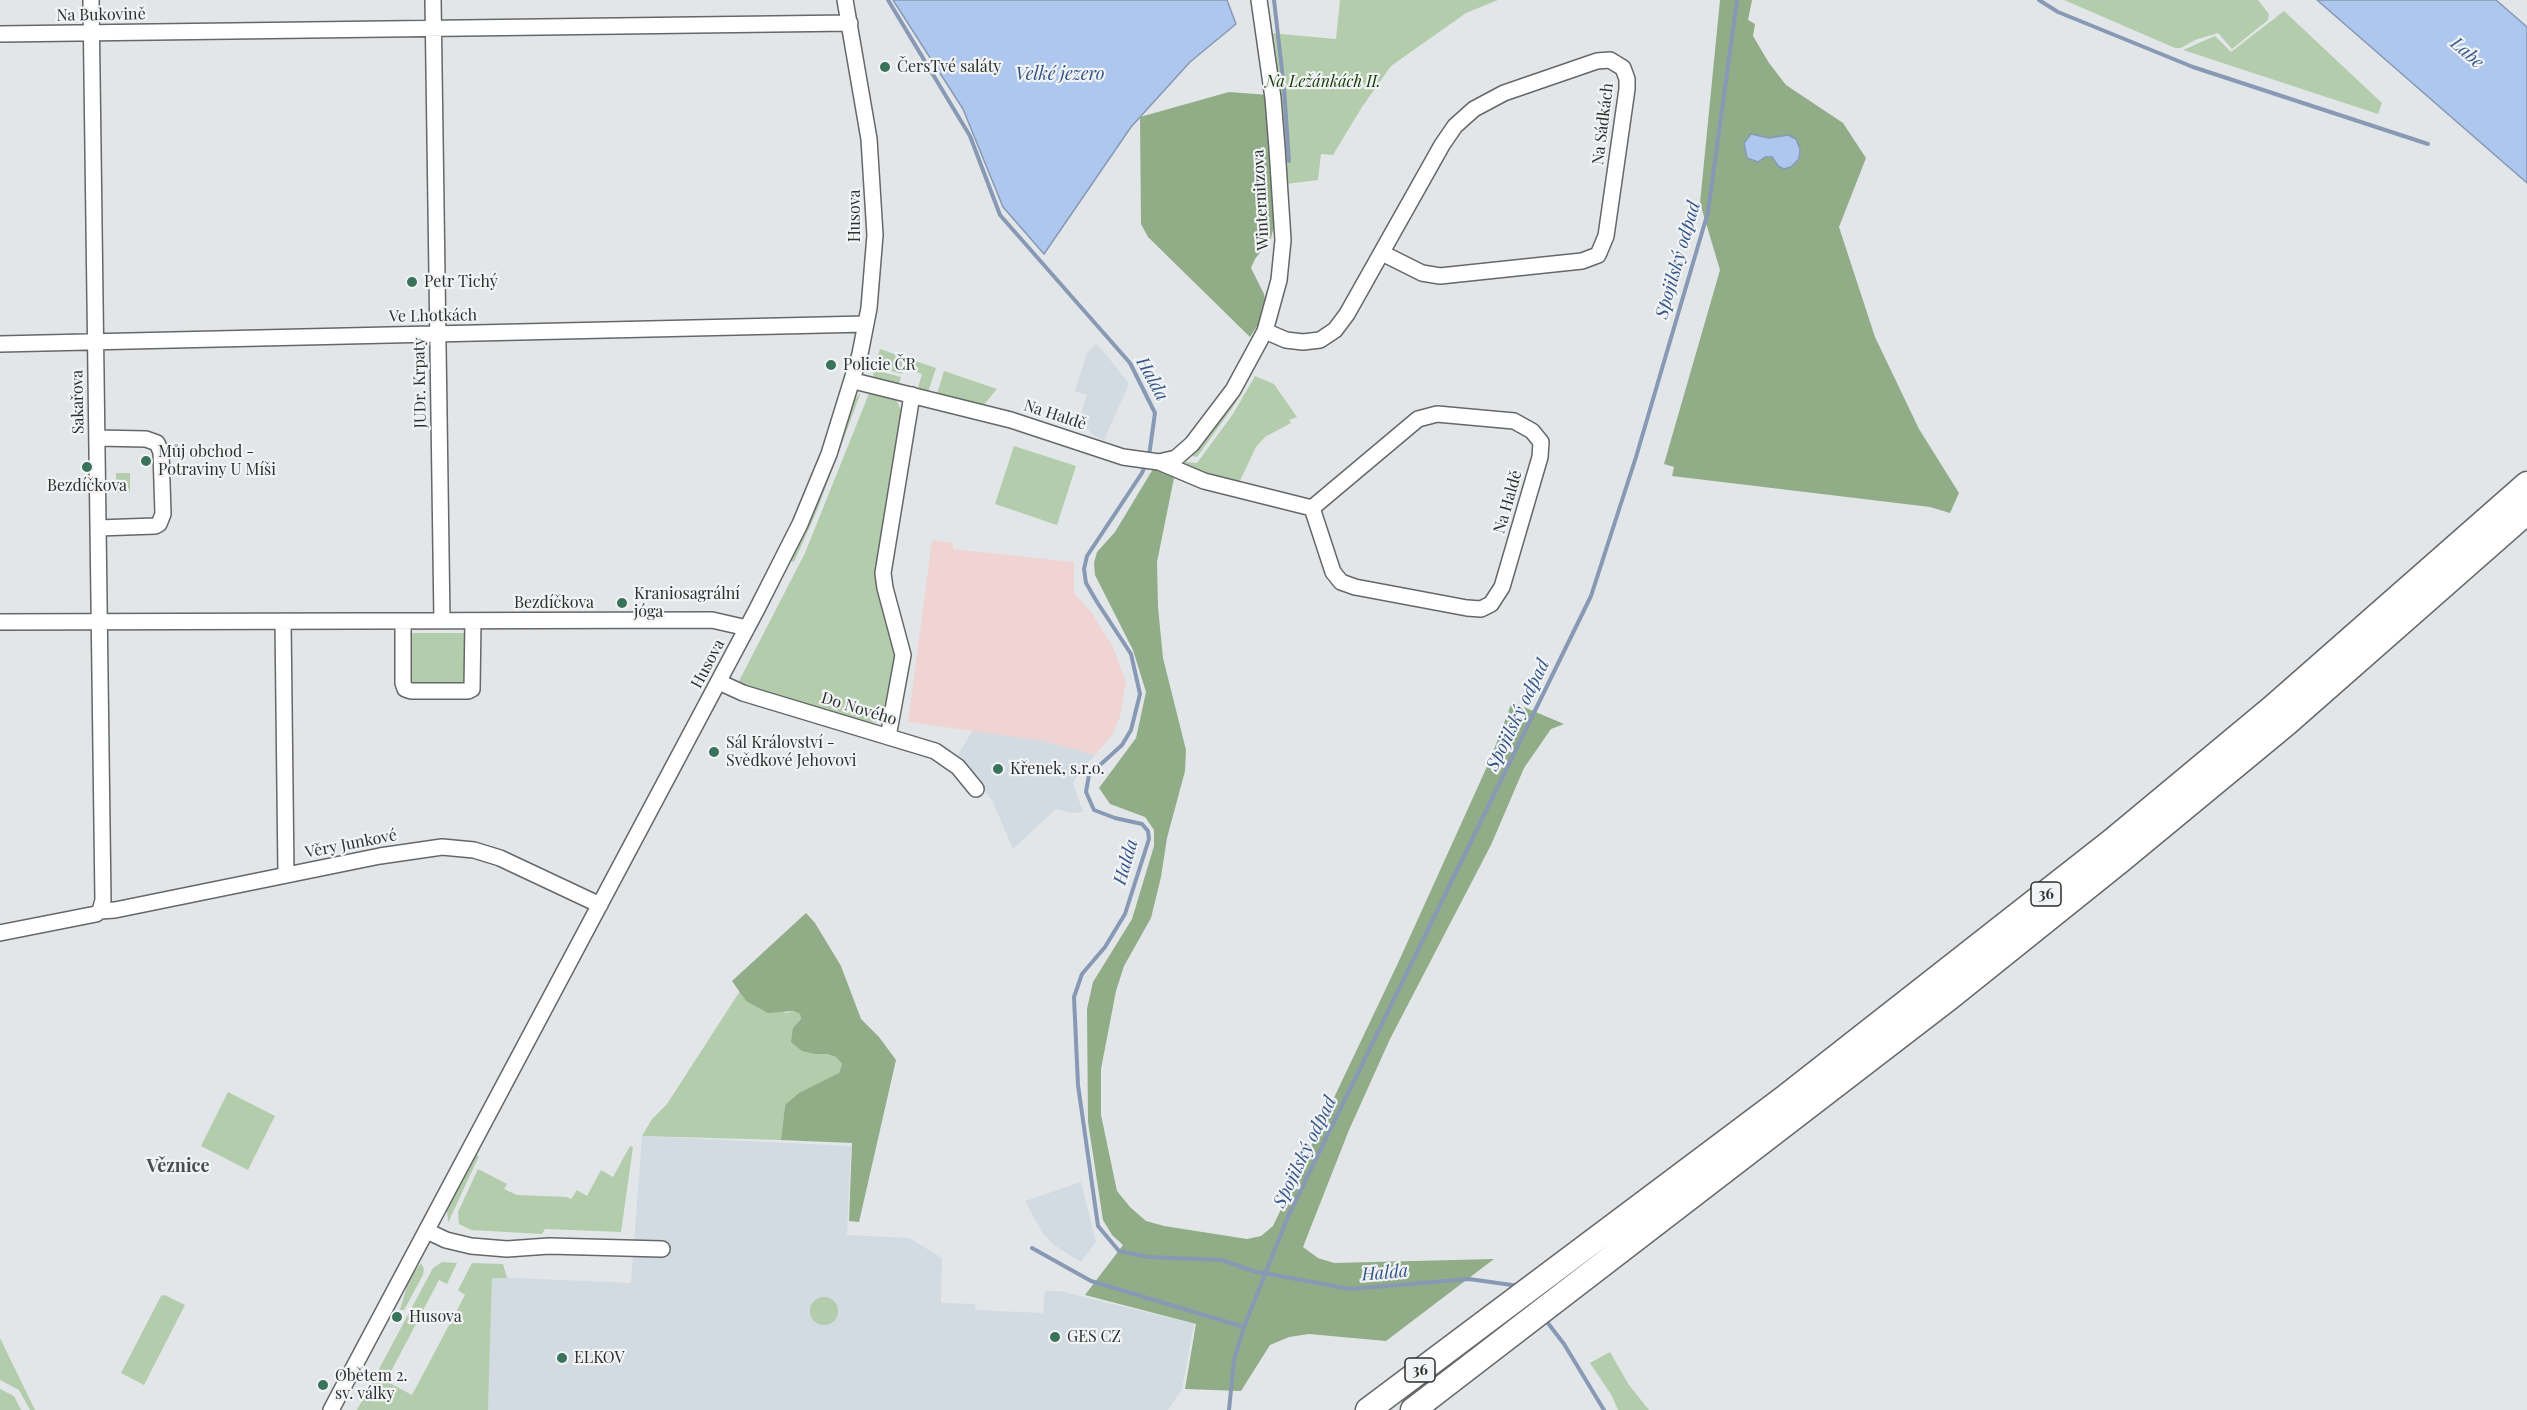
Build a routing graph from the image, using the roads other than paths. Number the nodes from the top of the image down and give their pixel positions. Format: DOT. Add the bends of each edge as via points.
graph roads {
  1 [pos="91,0"];
  2 [pos="433,0"];
  3 [pos="845,0"];
  4 [pos="1259,0"];
  5 [pos="850,23"];
  6 [pos="433,29"];
  7 [pos="92,33"];
  8 [pos="0,34"];
  9 [pos="1382,253"];
  10 [pos="866,324"];
  11 [pos="1265,331"];
  12 [pos="438,334"];
  13 [pos="96,342"];
  14 [pos="0,344"];
  15 [pos="854,381"];
  16 [pos="912,395"];
  17 [pos="97,438"];
  18 [pos="1159,462"];
  19 [pos="2527,484"];
  20 [pos="1312,508"];
  21 [pos="2527,512"];
  22 [pos="98,528"];
  23 [pos="99,621"];
  24 [pos="283,621"];
  25 [pos="403,621"];
  26 [pos="442,621"];
  27 [pos="473,621"];
  28 [pos="0,622"];
  29 [pos="747,628"];
  30 [pos="719,682"];
  31 [pos="888,737"];
  32 [pos="976,789"];
  33 [pos="286,875"];
  34 [pos="600,905"];
  35 [pos="100,911"];
  36 [pos="0,933"];
  37 [pos="427,1231"];
  38 [pos="662,1249"];
  39 [pos="1552,1289"];
  40 [pos="331,1410"];
  41 [pos="1368,1410"];
  42 [pos="1413,1410"];
  1 -- 7 [label="street, Sakařova"];
  2 -- 6 [label="street, JUDr. Krpaty"];
  3 -- 5 [label="street, Husova"];
  4 -- 11 [label="street, Winternitzova" via="1273,98 1283,240 1279,280"];
  5 -- 6 [label="street, Na Bukovině"];
  5 -- 10 [label="street, Husova" via="865,104 873,179 874,235"];
  6 -- 7 [label="street, Na Bukovině"];
  6 -- 12 [label="street, JUDr. Krpaty"];
  7 -- 8 [label="street, Na Bukovině"];
  7 -- 13 [label="street, Sakařova"];
  9 -- 9 [label="street, Na Sádkách" via="1442,145 1474,109 1504,93 1597,61 1610,60 1623,68 1627,89 1606,236 1598,255 1582,261 1440,276 1422,273"];
  9 -- 11 [label="street, Na Sádkách" via="1341,323 1328,336 1303,342"];
  10 -- 12 [label="street, Ve Lhotkách"];
  10 -- 15 [label="street, Husova"];
  11 -- 18 [label="street, Winternitzova" via="1233,390 1202,433 1176,458"];
  12 -- 13 [label="street, Ve Lhotkách"];
  12 -- 26 [label="street, JUDr. Krpaty"];
  13 -- 14 [label="street, Ve Lhotkách"];
  13 -- 17 [label="street, Sakařova"];
  15 -- 16 [label="street, Na Haldě"];
  15 -- 29 [label="street, Husova" via="815,491"];
  16 -- 18 [label="street, Na Haldě" via="1011,420 1131,459"];
  16 -- 31 [label="street" via="884,573 903,655"];
  17 -- 22 [label="street, Sakařova"];
  17 -- 22 [label="street" via="147,439 157,443 161,452 163,514 155,526"];
  18 -- 20 [label="street, Na Haldě" via="1204,481"];
  19 -- 39 [label="main road, 36" via="2272,708 2112,841"];
  20 -- 20 [label="street, Na Haldě" via="1333,572 1341,582 1481,609 1491,604 1502,587 1540,442 1532,431 1514,422 1427,415"];
  21 -- 39 [label="main road, 36" via="2288,723 1939,1006"];
  22 -- 23 [label="street, Sakařova"];
  23 -- 24 [label="street, Bezdíčkova"];
  23 -- 28 [label="street, Bezdíčkova"];
  23 -- 35 [label="street, Sakařova" via="103,900"];
  24 -- 25 [label="street, Bezdíčkova"];
  24 -- 33 [label="street"];
  25 -- 26 [label="street, Bezdíčkova"];
  25 -- 27 [label="street" via="405,689 468,691 472,688"];
  26 -- 27 [label="street, Bezdíčkova"];
  27 -- 29 [label="street, Bezdíčkova" via="712,620"];
  29 -- 30 [label="street, Husova"];
  30 -- 31 [label="street, Do Nového" via="743,693"];
  30 -- 34 [label="street, Husova"];
  31 -- 32 [label="street, Do Nového" via="943,754"];
  33 -- 34 [label="street, Věry Junkové" via="428,848 455,847 500,858"];
  33 -- 35 [label="street, Věry Junkové"];
  34 -- 37 [label="street, Husova"];
  35 -- 36 [label="street, Věry Junkové"];
  37 -- 38 [label="street" via="471,1246 507,1249"];
  37 -- 40 [label="street, Husova"];
  39 -- 41 [label="main road, 36" via="1474,1332"];
  39 -- 42 [label="main road, 36" via="1489,1352"];
}
